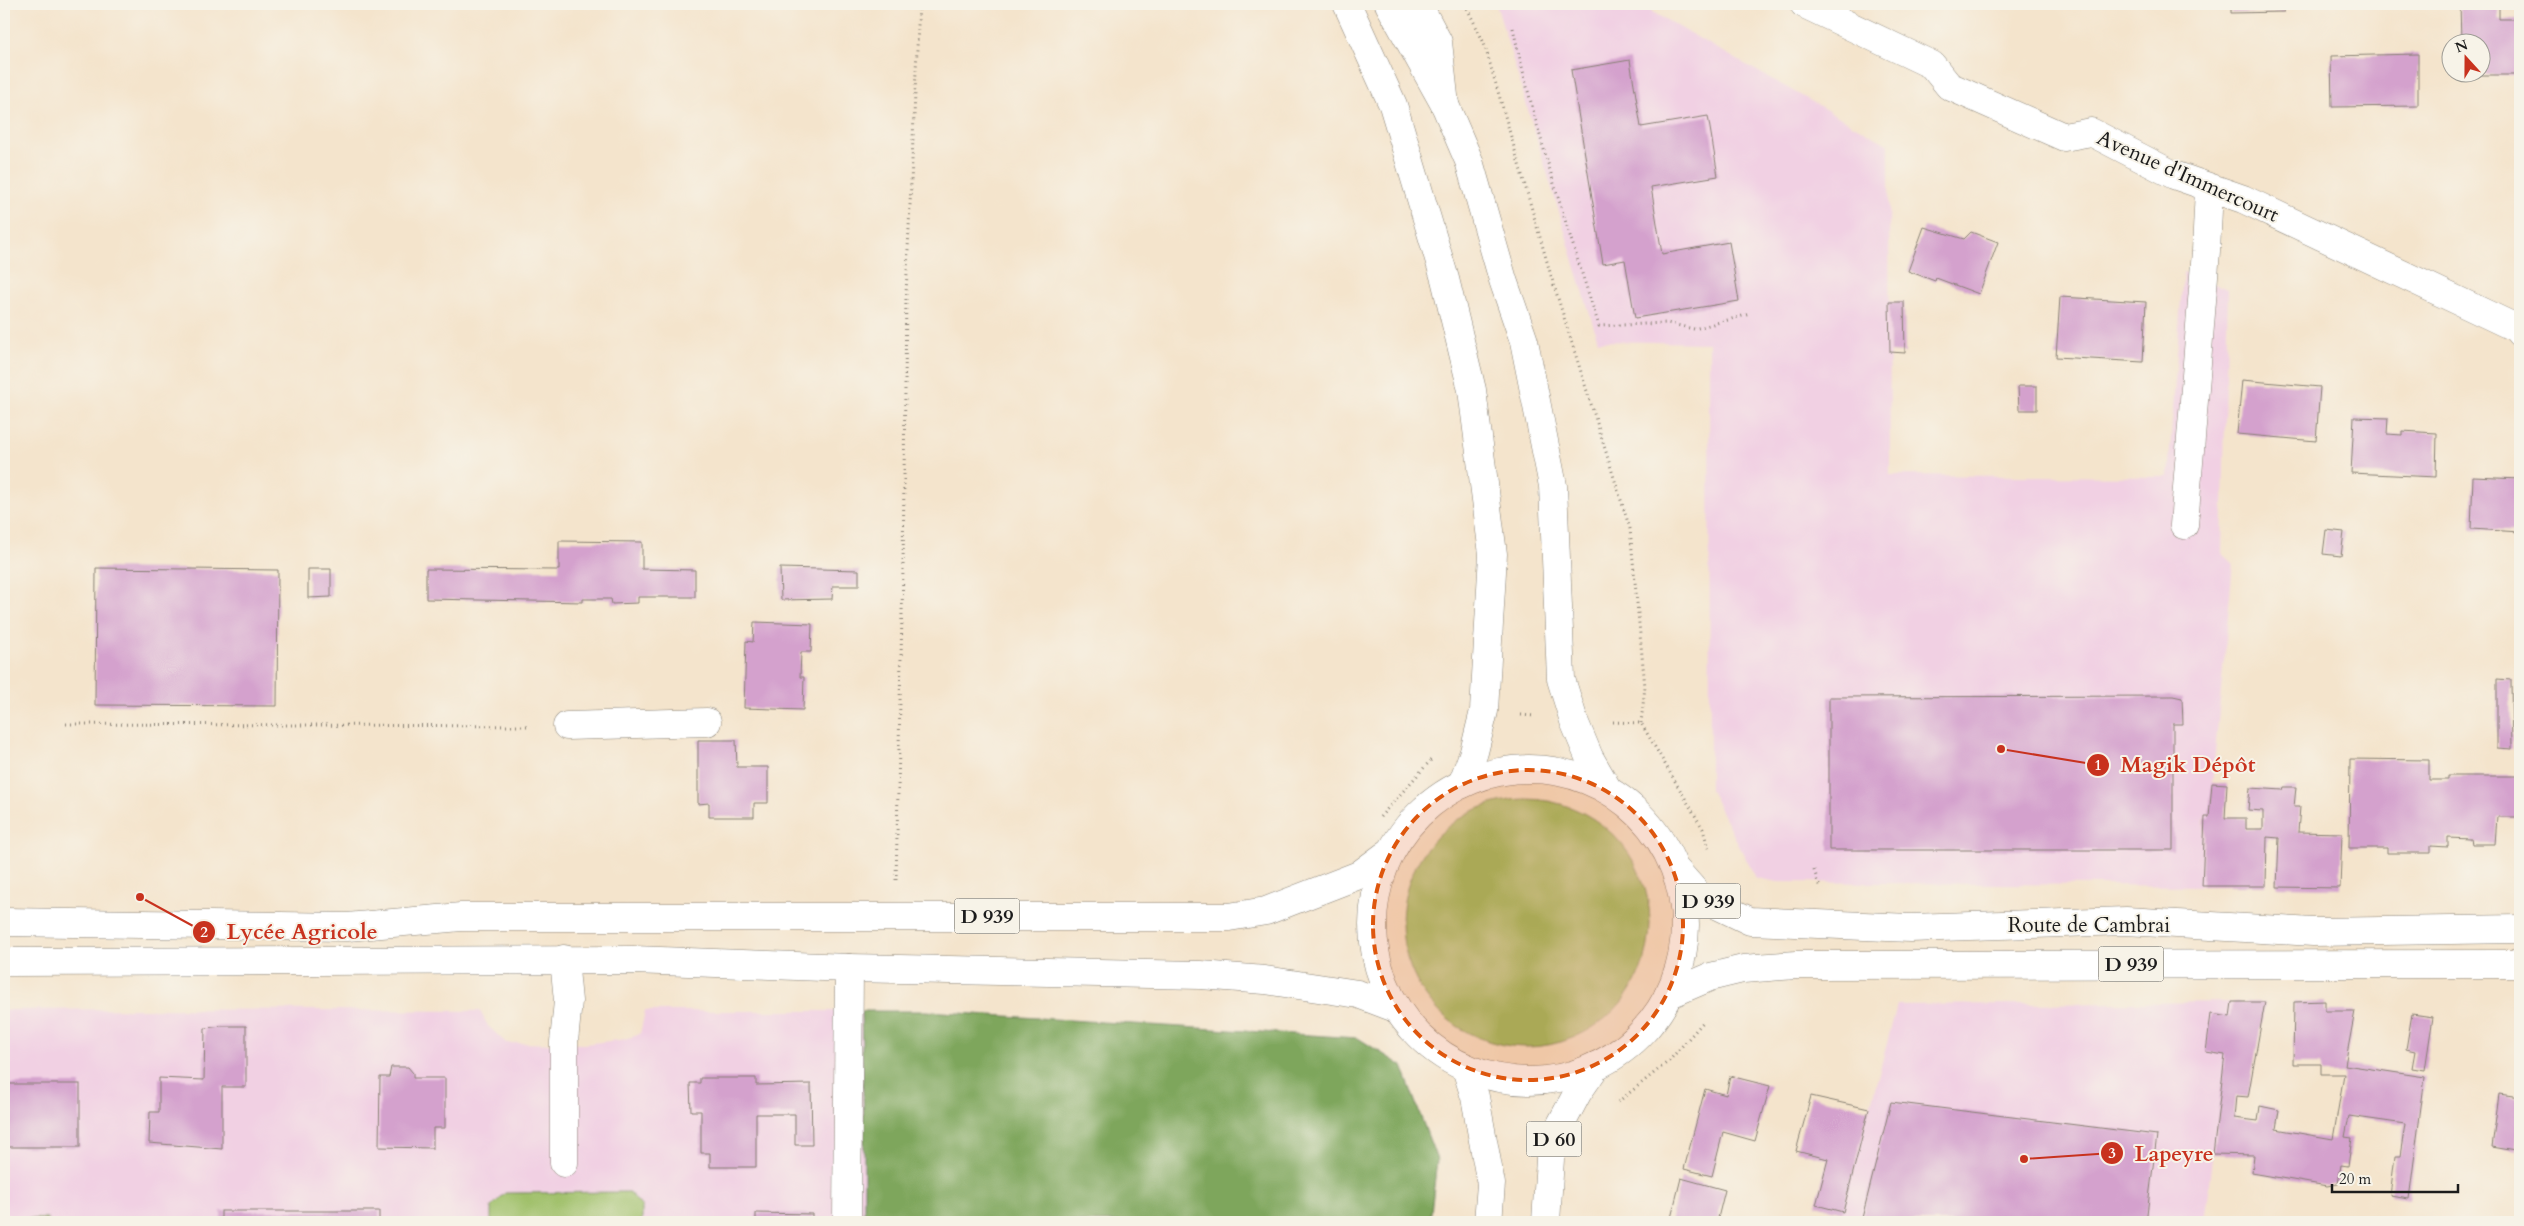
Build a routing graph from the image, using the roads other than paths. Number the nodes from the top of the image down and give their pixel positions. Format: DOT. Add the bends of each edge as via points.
graph roads {
  1 [pos="1347,4"];
  2 [pos="1390,4"];
  3 [pos="1418,4"];
  4 [pos="1804,4"];
  5 [pos="1445,105"];
  6 [pos="2209,189"];
  7 [pos="2520,333"];
  8 [pos="2184,525"];
  9 [pos="707,722"];
  10 [pos="567,726"];
  11 [pos="1462,784"];
  12 [pos="1608,790"];
  13 [pos="1390,852"];
  14 [pos="1675,869"];
  15 [pos="4,922"];
  16 [pos="2520,928"];
  17 [pos="564,959"];
  18 [pos="4,962"];
  19 [pos="2520,964"];
  20 [pos="849,968"];
  21 [pos="1668,995"];
  22 [pos="1395,1008"];
  23 [pos="1596,1066"];
  24 [pos="1466,1068"];
  25 [pos="564,1163"];
  26 [pos="847,1222"];
  27 [pos="1488,1222"];
  28 [pos="1546,1222"];
  1 -- 11 [label="main road" via="1393,106 1445,279 1472,390 1493,554 1484,711"];
  2 -- 5 [label="main road"];
  3 -- 5 [label="main road" via="1438,42"];
  4 -- 6 [label="main road, Avenue d'Immercourt" via="1932,65 1949,86 2064,137 2091,132 2174,175"];
  5 -- 12 [label="main road" via="1468,161 1524,340 1553,486 1560,679 1589,757"];
  6 -- 7 [label="main road, Avenue d'Immercourt" via="2243,199 2516,328"];
  6 -- 8 [label="main road"];
  9 -- 10 [label="main road"];
  11 -- 12 [label="main road" via="1498,772 1536,769 1573,775"];
  11 -- 13 [label="main road" via="1433,802 1409,824"];
  12 -- 14 [label="main road" via="1640,815 1664,846"];
  13 -- 15 [label="main road, D 939" via="1359,875 1342,882 1266,911 1229,917 461,917 347,927"];
  13 -- 22 [label="main road" via="1376,890 1372,930 1378,970"];
  14 -- 16 [label="main road, Route de Cambrai / D 939" via="1700,897 1750,921 1910,928 2126,921 2313,932"];
  14 -- 21 [label="main road" via="1683,901 1685,933 1680,965"];
  17 -- 18 [label="main road"];
  17 -- 20 [label="main road"];
  17 -- 25 [label="main road" via="568,1001 564,1042"];
  19 -- 21 [label="main road, Route de Cambrai / D 939" via="1796,965 1743,969"];
  20 -- 22 [label="main road" via="1201,975 1265,980 1358,994"];
  20 -- 26 [label="main road"];
  21 -- 23 [label="main road" via="1638,1037"];
  22 -- 24 [label="main road" via="1426,1043"];
  23 -- 24 [label="main road" via="1553,1079 1509,1080"];
  23 -- 28 [label="main road, D 60" via="1551,1143"];
  24 -- 27 [label="main road" via="1479,1115 1491,1184"];
}
